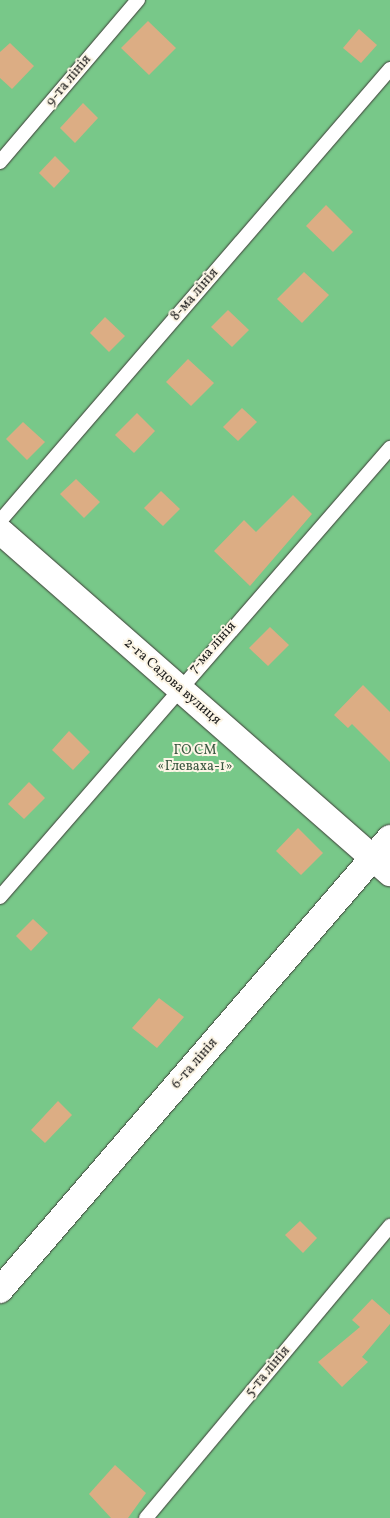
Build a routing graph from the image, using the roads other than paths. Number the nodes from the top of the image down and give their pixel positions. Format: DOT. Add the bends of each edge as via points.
graph roads {
  1 [pos="138,0"];
  2 [pos="390,69"];
  3 [pos="0,162"];
  4 [pos="390,448"];
  5 [pos="0,520"];
  6 [pos="0,531"];
  7 [pos="179,688"];
  8 [pos="390,838"];
  9 [pos="382,865"];
  10 [pos="0,897"];
  11 [pos="390,1226"];
  12 [pos="0,1290"];
  13 [pos="146,1518"];
  1 -- 3 [label="lane, 9-та лінія"];
  2 -- 5 [label="lane, 8-ма лінія"];
  4 -- 7 [label="lane, 7-ма лінія"];
  6 -- 7 [label="street, 2-га Садова вулиця"];
  7 -- 9 [label="street, 2-га Садова вулиця"];
  7 -- 10 [label="lane, 7-ма лінія"];
  8 -- 9 [label="street, 6-та лінія"];
  9 -- 12 [label="street, 6-та лінія"];
  11 -- 13 [label="lane, 5-та лінія"];
}
